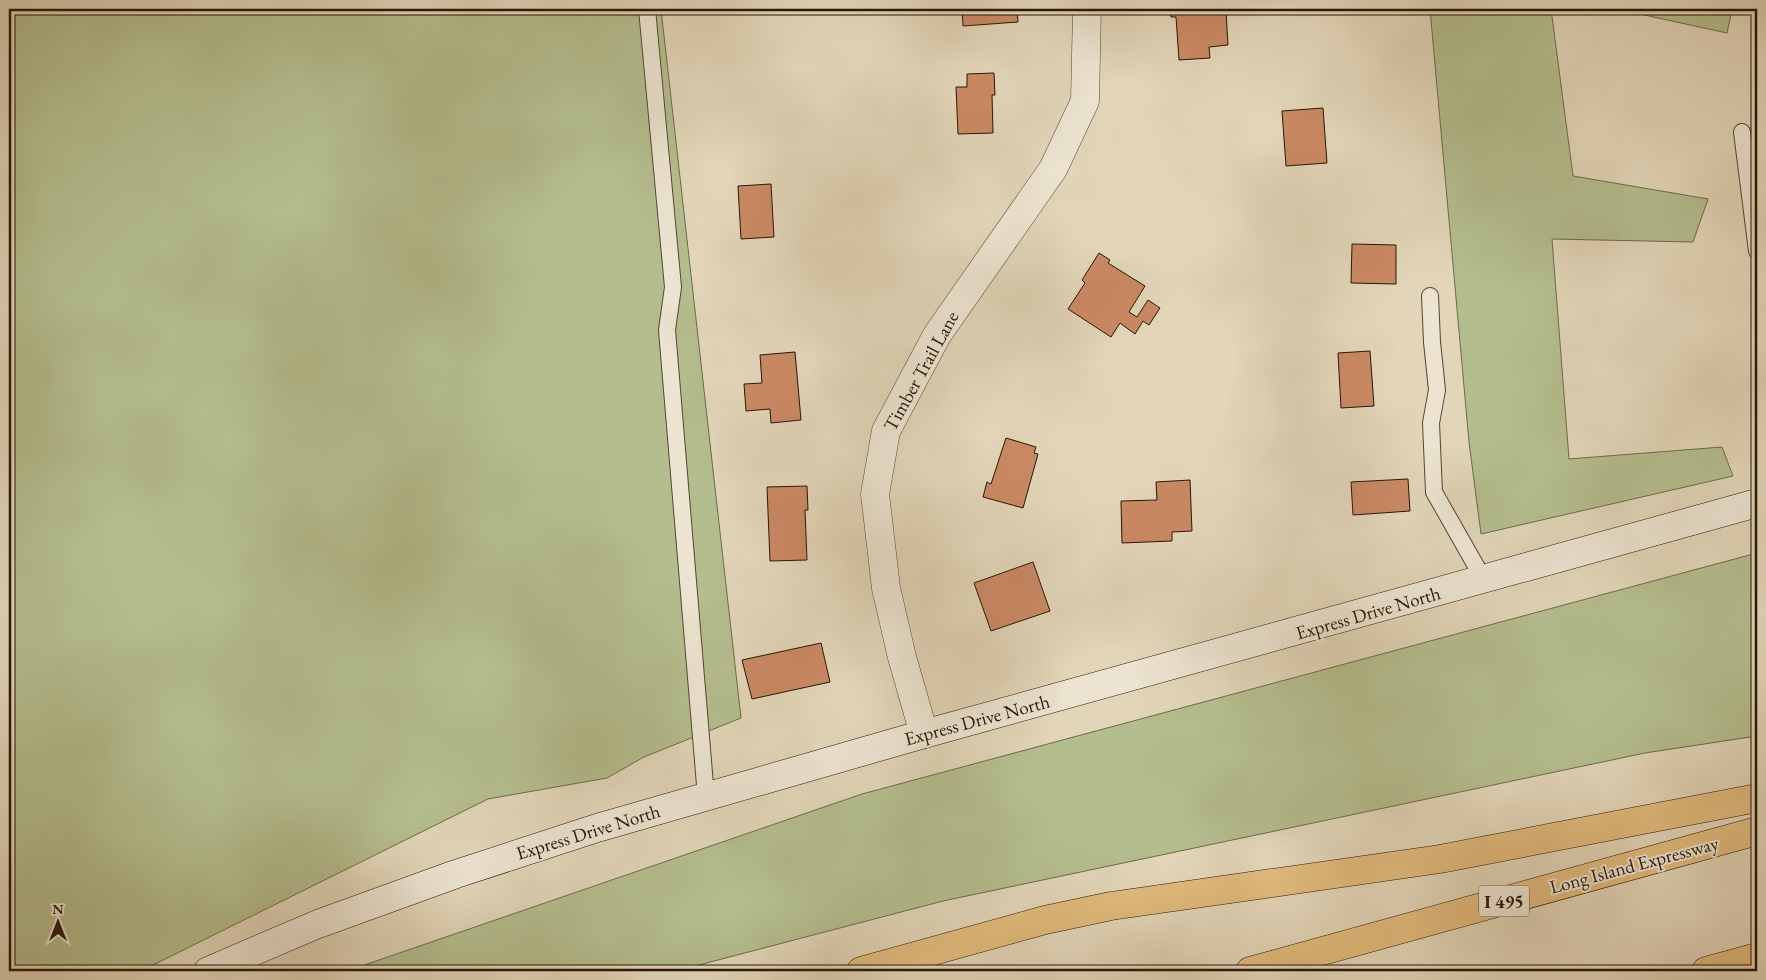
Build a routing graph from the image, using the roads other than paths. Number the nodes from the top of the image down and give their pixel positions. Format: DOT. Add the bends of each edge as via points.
graph roads {
  1 [pos="647,9"];
  2 [pos="1087,9"];
  3 [pos="1742,132"];
  4 [pos="1757,251"];
  5 [pos="1430,296"];
  6 [pos="1757,503"];
  7 [pos="1484,580"];
  8 [pos="924,734"];
  9 [pos="706,797"];
  10 [pos="1757,798"];
  11 [pos="1757,831"];
  12 [pos="1757,957"];
  13 [pos="208,971"];
  14 [pos="861,971"];
  15 [pos="1250,971"];
  16 [pos="1706,971"];
  1 -- 9 [label="lane" via="673,287 667,330"];
  2 -- 8 [label="main road, Timber Trail Lane" via="1085,101 1054,169 937,335 886,431 876,494 886,588"];
  3 -- 4 [label="lane"];
  5 -- 7 [label="lane" via="1437,390 1431,423 1434,492"];
  6 -- 7 [label="main road, Express Drive North"];
  7 -- 8 [label="main road, Express Drive North"];
  8 -- 9 [label="main road, Express Drive North"];
  9 -- 13 [label="main road, Express Drive North" via="456,874 318,924"];
  10 -- 14 [label="highway" via="1440,858 1111,906 1045,920"];
  11 -- 15 [label="highway, Long Island Expressway / I 495"];
  12 -- 16 [label="highway"];
}
